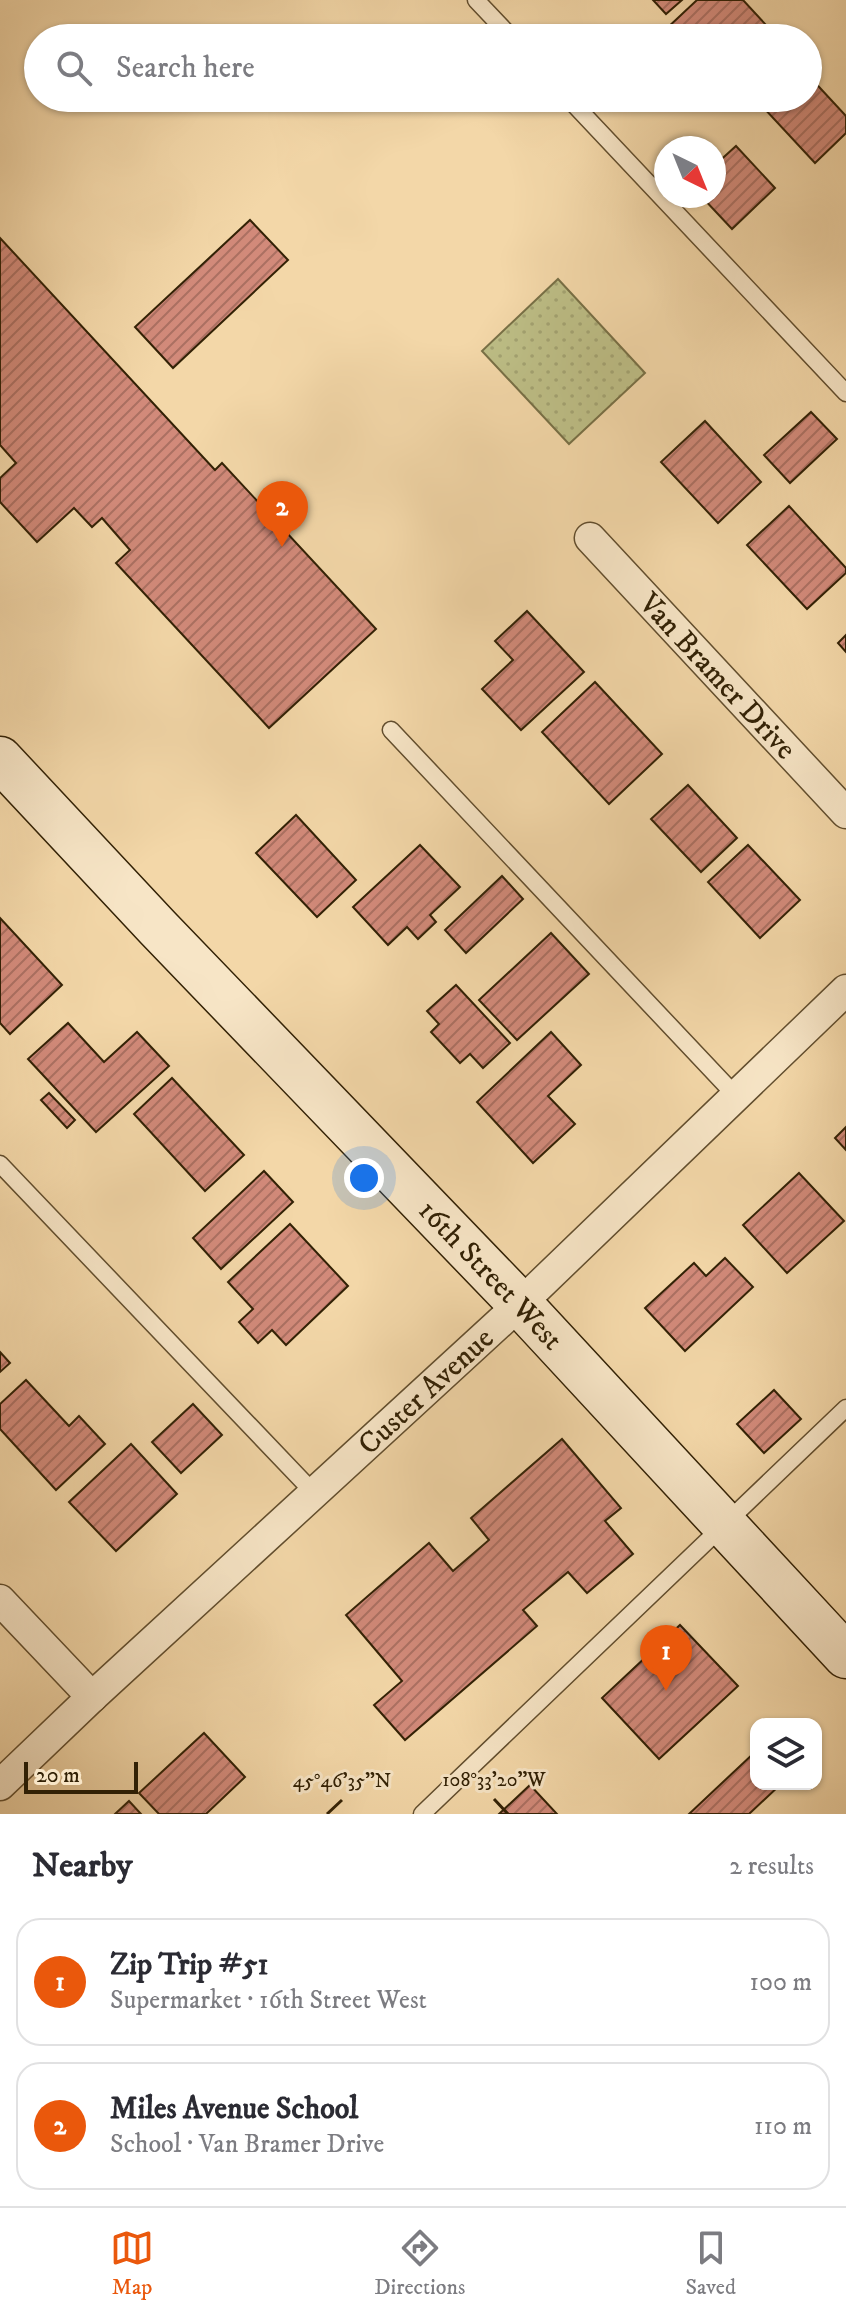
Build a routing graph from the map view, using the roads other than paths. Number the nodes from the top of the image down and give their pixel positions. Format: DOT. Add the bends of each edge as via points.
graph roads {
  1 [pos="476,0"];
  2 [pos="499,24"];
  3 [pos="581,112"];
  4 [pos="846,393"];
  5 [pos="590,538"];
  6 [pos="391,730"];
  7 [pos="0,759"];
  8 [pos="846,813"];
  9 [pos="846,990"];
  10 [pos="736,1096"];
  11 [pos="0,1164"];
  12 [pos="520,1304"];
  13 [pos="846,1408"];
  14 [pos="314,1493"];
  15 [pos="723,1523"];
  16 [pos="0,1600"];
  17 [pos="846,1656"];
  18 [pos="92,1697"];
  19 [pos="0,1785"];
  20 [pos="422,1814"];
  1 -- 2 [label="lane"];
  3 -- 4 [label="lane"];
  5 -- 8 [label="street, Van Bramer Drive"];
  6 -- 10 [label="lane"];
  7 -- 12 [label="street, 16th Street West"];
  9 -- 10 [label="street, Custer Avenue"];
  10 -- 12 [label="street, Custer Avenue"];
  11 -- 14 [label="lane"];
  12 -- 14 [label="street, Custer Avenue"];
  12 -- 15 [label="street, 16th Street West"];
  13 -- 15 [label="lane"];
  14 -- 18 [label="street, Custer Avenue"];
  15 -- 17 [label="street, 16th Street West"];
  15 -- 20 [label="lane"];
  16 -- 18 [label="street"];
  18 -- 19 [label="street, Custer Avenue"];
}
